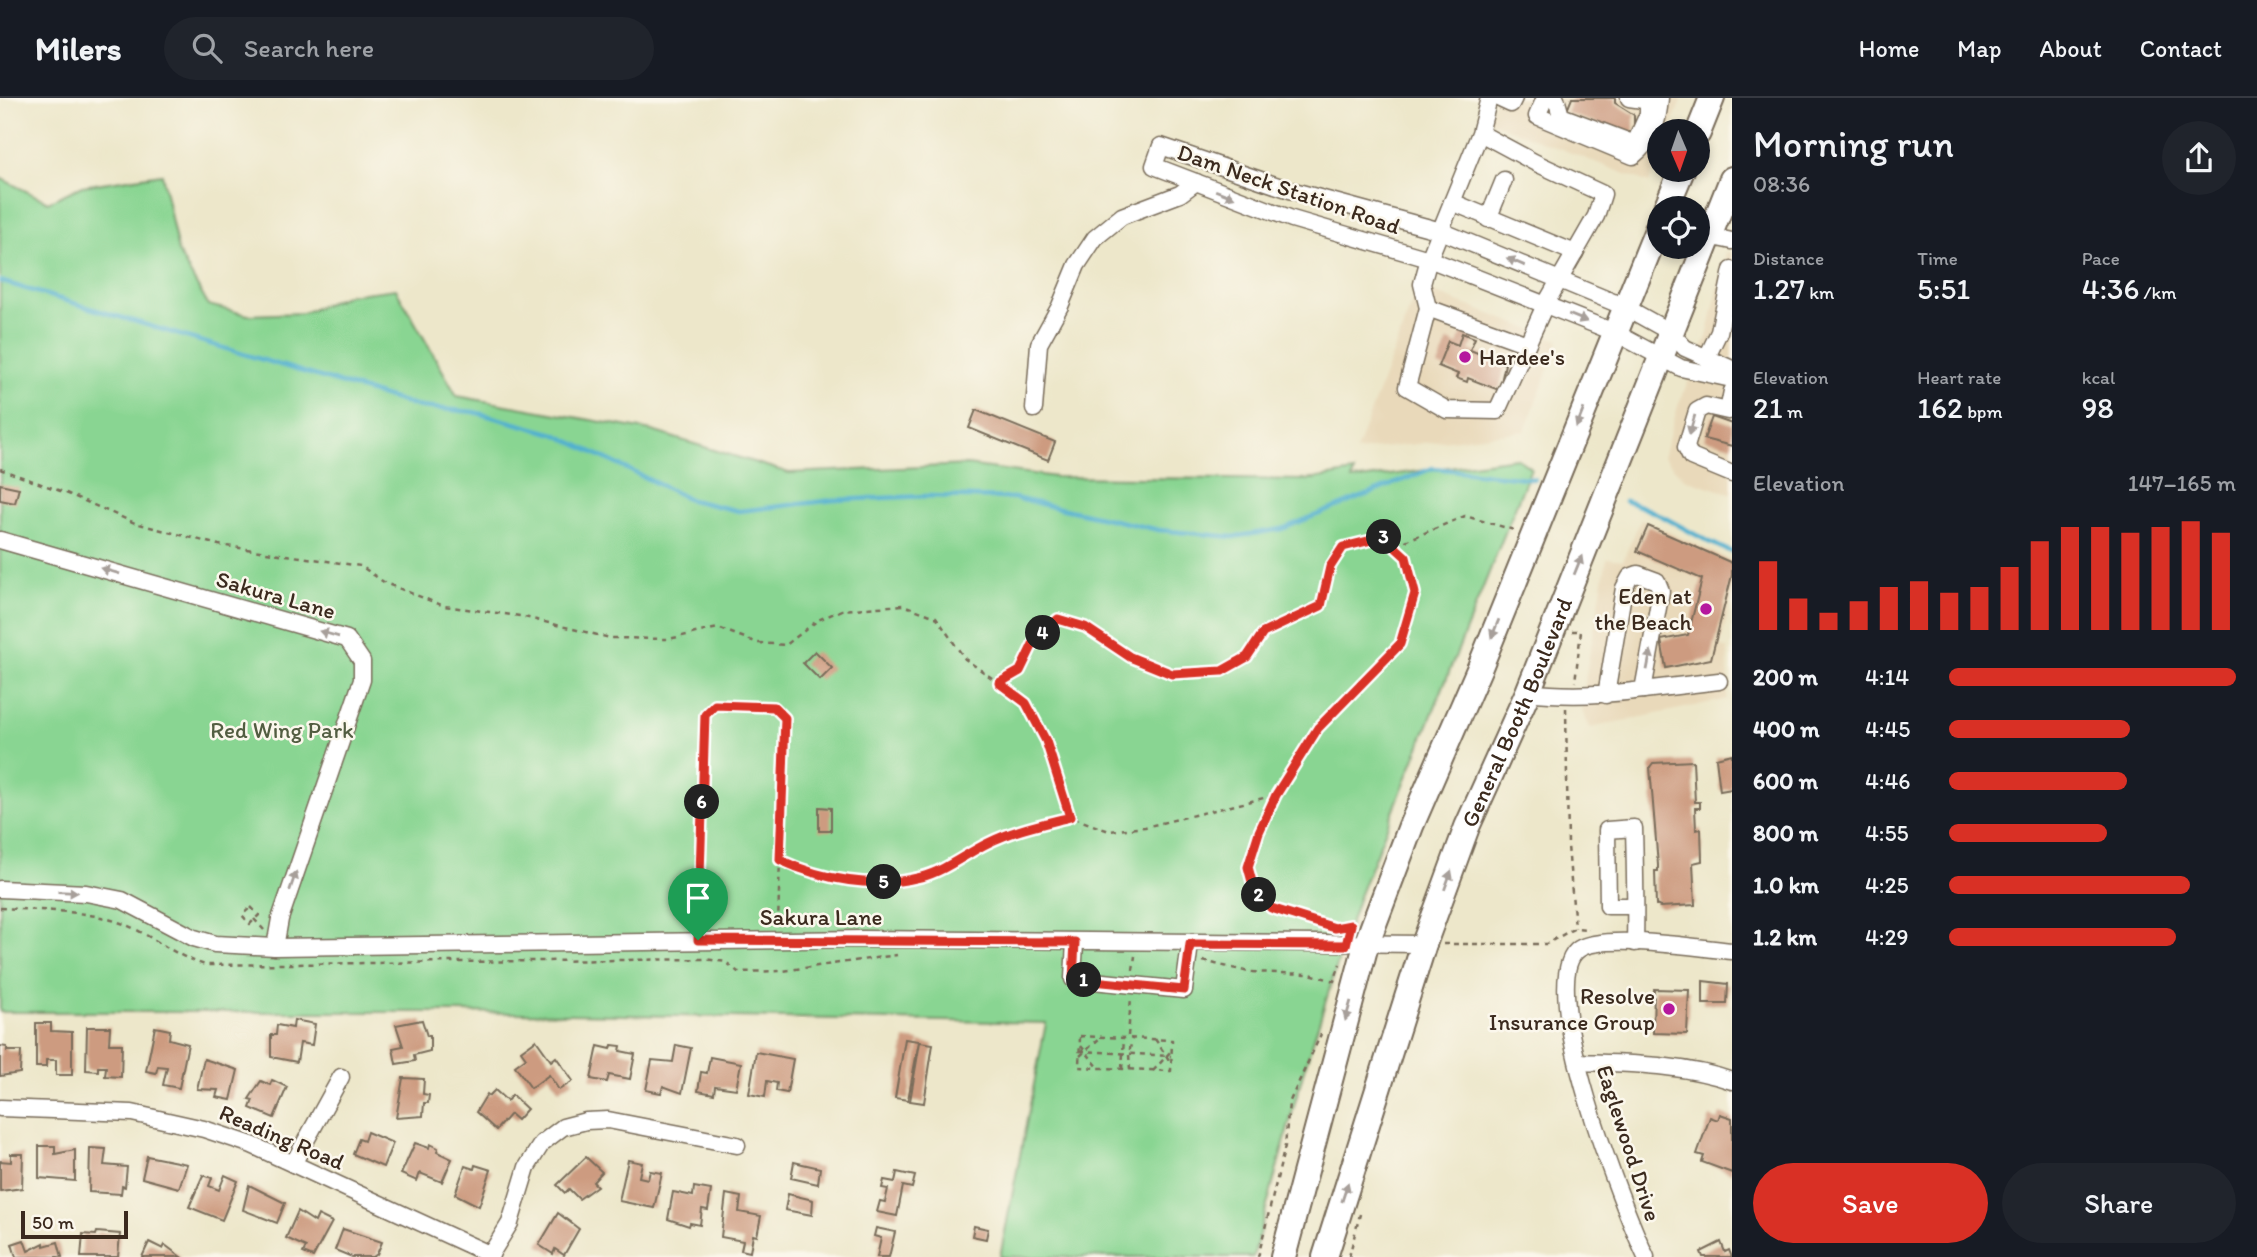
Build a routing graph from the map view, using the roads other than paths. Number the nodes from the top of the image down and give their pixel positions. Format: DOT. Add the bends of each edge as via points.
graph roads {
  1 [pos="1489,98"];
  2 [pos="1498,98"];
  3 [pos="1514,98"];
  4 [pos="1545,98"];
  5 [pos="1556,98"];
  6 [pos="1660,98"];
  7 [pos="1712,98"];
  8 [pos="1638,99"];
  9 [pos="1704,119"];
  10 [pos="1480,132"];
  11 [pos="1632,151"];
  12 [pos="1732,179"];
  13 [pos="1504,180"];
  14 [pos="1196,182"];
  15 [pos="1452,202"];
  16 [pos="1488,219"];
  17 [pos="1441,231"];
  18 [pos="1720,239"];
  19 [pos="1575,253"];
  20 [pos="1647,254"];
  21 [pos="1429,259"];
  22 [pos="1732,270"];
  23 [pos="1559,280"];
  24 [pos="1545,305"];
  25 [pos="1625,307"];
  26 [pos="1428,308"];
  27 [pos="1614,332"];
  28 [pos="1671,332"];
  29 [pos="1725,334"];
  30 [pos="1527,344"];
  31 [pos="1661,357"];
  32 [pos="1707,357"];
  33 [pos="1732,369"];
  34 [pos="1732,376"];
  35 [pos="1732,391"];
  36 [pos="1034,409"];
  37 [pos="1730,412"];
  38 [pos="1732,474"];
  39 [pos="0,540"];
  40 [pos="1719,681"];
  41 [pos="1643,690"];
  42 [pos="1528,692"];
  43 [pos="1606,695"];
  44 [pos="0,889"];
  45 [pos="1635,906"];
  46 [pos="1075,942"];
  47 [pos="1635,943"];
  48 [pos="1190,944"];
  49 [pos="1432,944"];
  50 [pos="1366,945"];
  51 [pos="275,947"];
  52 [pos="1732,951"];
  53 [pos="1578,1062"];
  54 [pos="341,1077"];
  55 [pos="1732,1081"];
  56 [pos="0,1108"];
  57 [pos="737,1145"];
  58 [pos="293,1164"];
  59 [pos="490,1256"];
  60 [pos="1283,1257"];
  61 [pos="1325,1257"];
  62 [pos="1646,1257"];
  1 -- 10 [label="street"];
  2 -- 3 [label="street" via="1511,104"];
  4 -- 11 [label="street" via="1537,116"];
  5 -- 11 [label="street" via="1561,116"];
  6 -- 11 [label="street" via="1658,123 1646,146"];
  7 -- 9 [label="highway"];
  8 -- 11 [label="street" via="1648,104 1648,114"];
  10 -- 15 [label="street"];
  10 -- 19 [label="street" via="1603,194"];
  12 -- 18 [label="highway, General Booth Boulevard"];
  13 -- 16 [label="street"];
  14 -- 17 [label="street, Dam Neck Station Road" via="1154,166 1161,146 1290,190"];
  14 -- 21 [label="street, Dam Neck Station Road, one-way" via="1292,219"];
  14 -- 36 [label="street" via="1180,194 1122,216 1095,238 1039,344"];
  15 -- 16 [label="street"];
  15 -- 17 [label="street"];
  16 -- 19 [label="street"];
  17 -- 21 [label="street"];
  23 -- 17 [label="street, Dam Neck Station Road, one-way"];
  18 -- 28 [label="highway, General Booth Boulevard"];
  19 -- 23 [label="street"];
  20 -- 25 [label="highway"];
  21 -- 24 [label="street, Dam Neck Station Road"];
  21 -- 26 [label="street" via="1422,284"];
  22 -- 29 [label="street"];
  23 -- 24 [label="street"];
  23 -- 25 [label="street, Dam Neck Station Road"];
  24 -- 27 [label="street, Dam Neck Station Road, one-way"];
  24 -- 30 [label="street"];
  25 -- 27 [label="highway"];
  25 -- 28 [label="street, Dam Neck Station Road"];
  26 -- 30 [label="street"];
  26 -- 30 [label="street" via="1407,387 1447,410 1497,411"];
  27 -- 31 [label="street, Dam Neck Station Road"];
  27 -- 50 [label="highway, one-way"];
  28 -- 31 [label="highway, General Booth Boulevard"];
  28 -- 32 [label="street, Dam Neck Station Road" via="1685,348"];
  29 -- 32 [label="street"];
  31 -- 34 [label="street, Dam Neck Station Road" via="1681,368"];
  42 -- 31 [label="highway, General Booth Boulevard, one-way"];
  32 -- 33 [label="street, Dam Neck Station Road"];
  35 -- 37 [label="street"];
  37 -- 38 [label="street, one-way" via="1706,406 1697,411 1686,447 1691,457"];
  51 -- 39 [label="street, Sakura Lane, one-way" via="280,919 362,680 362,661 347,639"];
  40 -- 41 [label="street"];
  41 -- 43 [label="street"];
  41 -- 43 [label="street, one-way" via="1661,591 1657,581 1639,574 1630,577 1624,588"];
  42 -- 43 [label="street"];
  49 -- 42 [label="highway, General Booth Boulevard, one-way" via="1467,827"];
  44 -- 51 [label="street, Sakura Lane, one-way" via="86,893 122,900 215,944"];
  45 -- 45 [label="street" via="1634,828 1607,830 1608,906"];
  45 -- 47 [label="street"];
  46 -- 48 [label="street, Sakura Lane"];
  46 -- 48 [label="street" via="1073,979 1184,990"];
  46 -- 51 [label="street, Sakura Lane" via="698,940"];
  47 -- 52 [label="street, Eaglewood Drive"];
  47 -- 53 [label="street, Eaglewood Drive" via="1593,944 1569,958 1564,975"];
  48 -- 50 [label="street, Sakura Lane"];
  49 -- 50 [label="street, Sakura Lane"];
  61 -- 49 [label="highway, General Booth Boulevard, one-way"];
  50 -- 60 [label="highway, one-way"];
  53 -- 55 [label="street" via="1659,1067"];
  53 -- 62 [label="street, Eaglewood Drive" via="1603,1153"];
  54 -- 58 [label="street"];
  56 -- 58 [label="street, Reading Road" via="83,1109 161,1118 240,1141"];
  57 -- 59 [label="street" via="608,1120 564,1127 542,1143 527,1167 510,1223"];
  58 -- 59 [label="street, Reading Road"];
}
